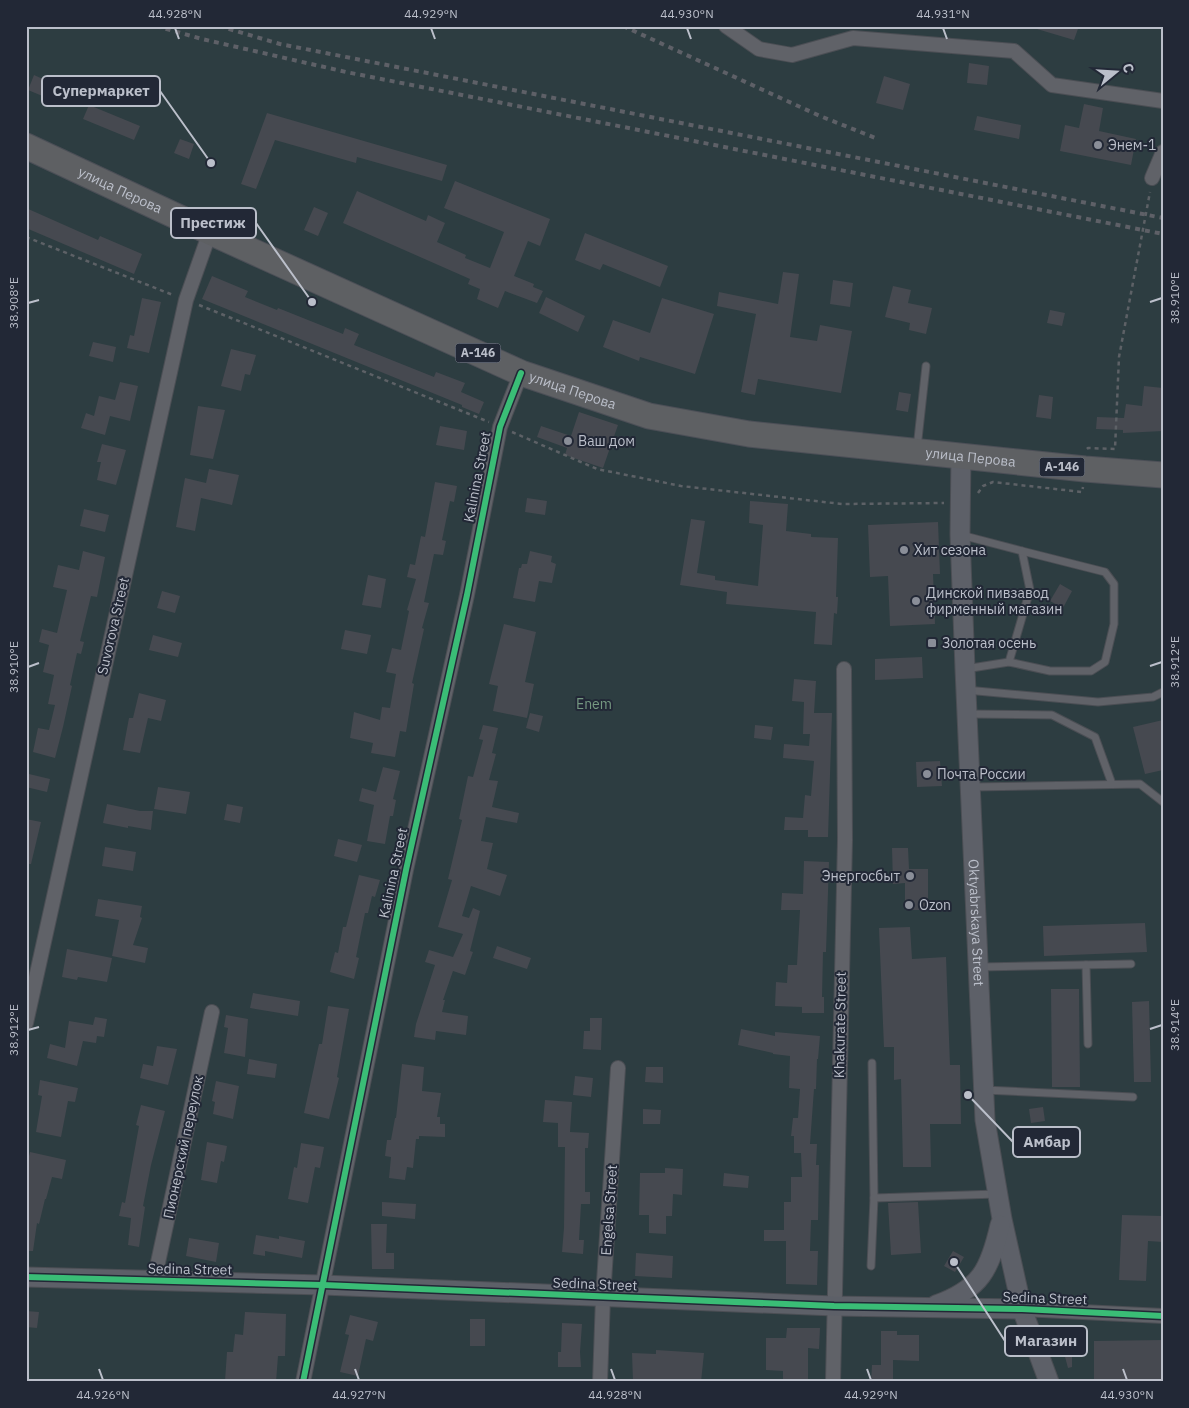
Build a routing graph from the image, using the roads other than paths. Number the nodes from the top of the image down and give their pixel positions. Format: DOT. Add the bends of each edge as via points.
graph roads {
  1 [pos="726,26"];
  2 [pos="1163,101"];
  3 [pos="26,146"];
  4 [pos="1163,152"];
  5 [pos="1152,178"];
  6 [pos="210,232"];
  7 [pos="926,366"];
  8 [pos="522,373"];
  9 [pos="916,451"];
  10 [pos="961,456"];
  11 [pos="1162,474"];
  12 [pos="960,534"];
  13 [pos="1022,552"];
  14 [pos="1009,662"];
  15 [pos="844,669"];
  16 [pos="965,669"];
  17 [pos="966,690"];
  18 [pos="1163,692"];
  19 [pos="967,714"];
  20 [pos="1112,784"];
  21 [pos="970,788"];
  22 [pos="1163,802"];
  23 [pos="1131,964"];
  24 [pos="1086,965"];
  25 [pos="978,967"];
  26 [pos="212,1012"];
  27 [pos="26,1023"];
  28 [pos="1088,1044"];
  29 [pos="872,1063"];
  30 [pos="618,1068"];
  31 [pos="984,1090"];
  32 [pos="1133,1098"];
  33 [pos="997,1194"];
  34 [pos="874,1198"];
  35 [pos="1002,1219"];
  36 [pos="871,1266"];
  37 [pos="26,1277"];
  38 [pos="154,1281"];
  39 [pos="322,1285"];
  40 [pos="603,1297"];
  41 [pos="834,1306"];
  42 [pos="928,1308"];
  43 [pos="1022,1309"];
  44 [pos="1163,1316"];
  45 [pos="303,1382"];
  46 [pos="600,1382"];
  47 [pos="832,1382"];
  48 [pos="1049,1382"];
  1 -- 2 [label="street" via="759,49 792,55 853,38 1014,51 1052,85"];
  3 -- 6 [label="highway, улица Перова / А-146"];
  4 -- 5 [label="street"];
  6 -- 8 [label="highway, улица Перова / А-146"];
  6 -- 27 [label="street, Suvorova Street" via="186,300"];
  7 -- 9 [label="lane"];
  8 -- 9 [label="highway, улица Перова / А-146" via="649,416 749,434"];
  8 -- 39 [label="street, Kalinina Street" via="500,426"];
  9 -- 10 [label="highway, улица Перова / А-146"];
  10 -- 11 [label="highway, улица Перова / А-146"];
  10 -- 12 [label="street, Oktyabrskaya Street"];
  12 -- 13 [label="lane"];
  12 -- 16 [label="street, Oktyabrskaya Street"];
  13 -- 14 [label="lane" via="1030,590"];
  13 -- 14 [label="lane" via="1106,572 1114,584 1114,624 1106,662 1091,671 1050,671"];
  14 -- 16 [label="lane"];
  15 -- 41 [label="street, Khakurate Street" via="845,840"];
  16 -- 17 [label="street, Oktyabrskaya Street"];
  17 -- 18 [label="lane" via="1098,702 1153,697"];
  17 -- 19 [label="street, Oktyabrskaya Street"];
  19 -- 20 [label="lane" via="1052,715 1095,737"];
  19 -- 21 [label="street, Oktyabrskaya Street"];
  20 -- 21 [label="lane"];
  20 -- 22 [label="lane" via="1140,784"];
  21 -- 25 [label="street, Oktyabrskaya Street"];
  23 -- 24 [label="lane"];
  24 -- 25 [label="lane"];
  24 -- 28 [label="lane"];
  25 -- 31 [label="street, Oktyabrskaya Street"];
  26 -- 38 [label="street, Пионерский переулок"];
  29 -- 34 [label="lane"];
  30 -- 40 [label="street, Engelsa Street"];
  31 -- 32 [label="lane"];
  31 -- 33 [label="street, Oktyabrskaya Street"];
  33 -- 34 [label="lane"];
  33 -- 35 [label="street, Oktyabrskaya Street"];
  34 -- 36 [label="lane"];
  35 -- 42 [label="street" via="988,1266 975,1284 956,1298"];
  35 -- 43 [label="street, Oktyabrskaya Street"];
  37 -- 38 [label="street, Sedina Street"];
  38 -- 39 [label="street, Sedina Street"];
  39 -- 40 [label="street, Sedina Street"];
  39 -- 45 [label="street, Kalinina Street"];
  40 -- 41 [label="street, Sedina Street"];
  40 -- 46 [label="street, Engelsa Street"];
  41 -- 42 [label="street, Sedina Street"];
  41 -- 47 [label="street, Khakurate Street"];
  42 -- 43 [label="street, Sedina Street"];
  43 -- 44 [label="street, Sedina Street"];
  43 -- 48 [label="street, Oktyabrskaya Street"];
}
